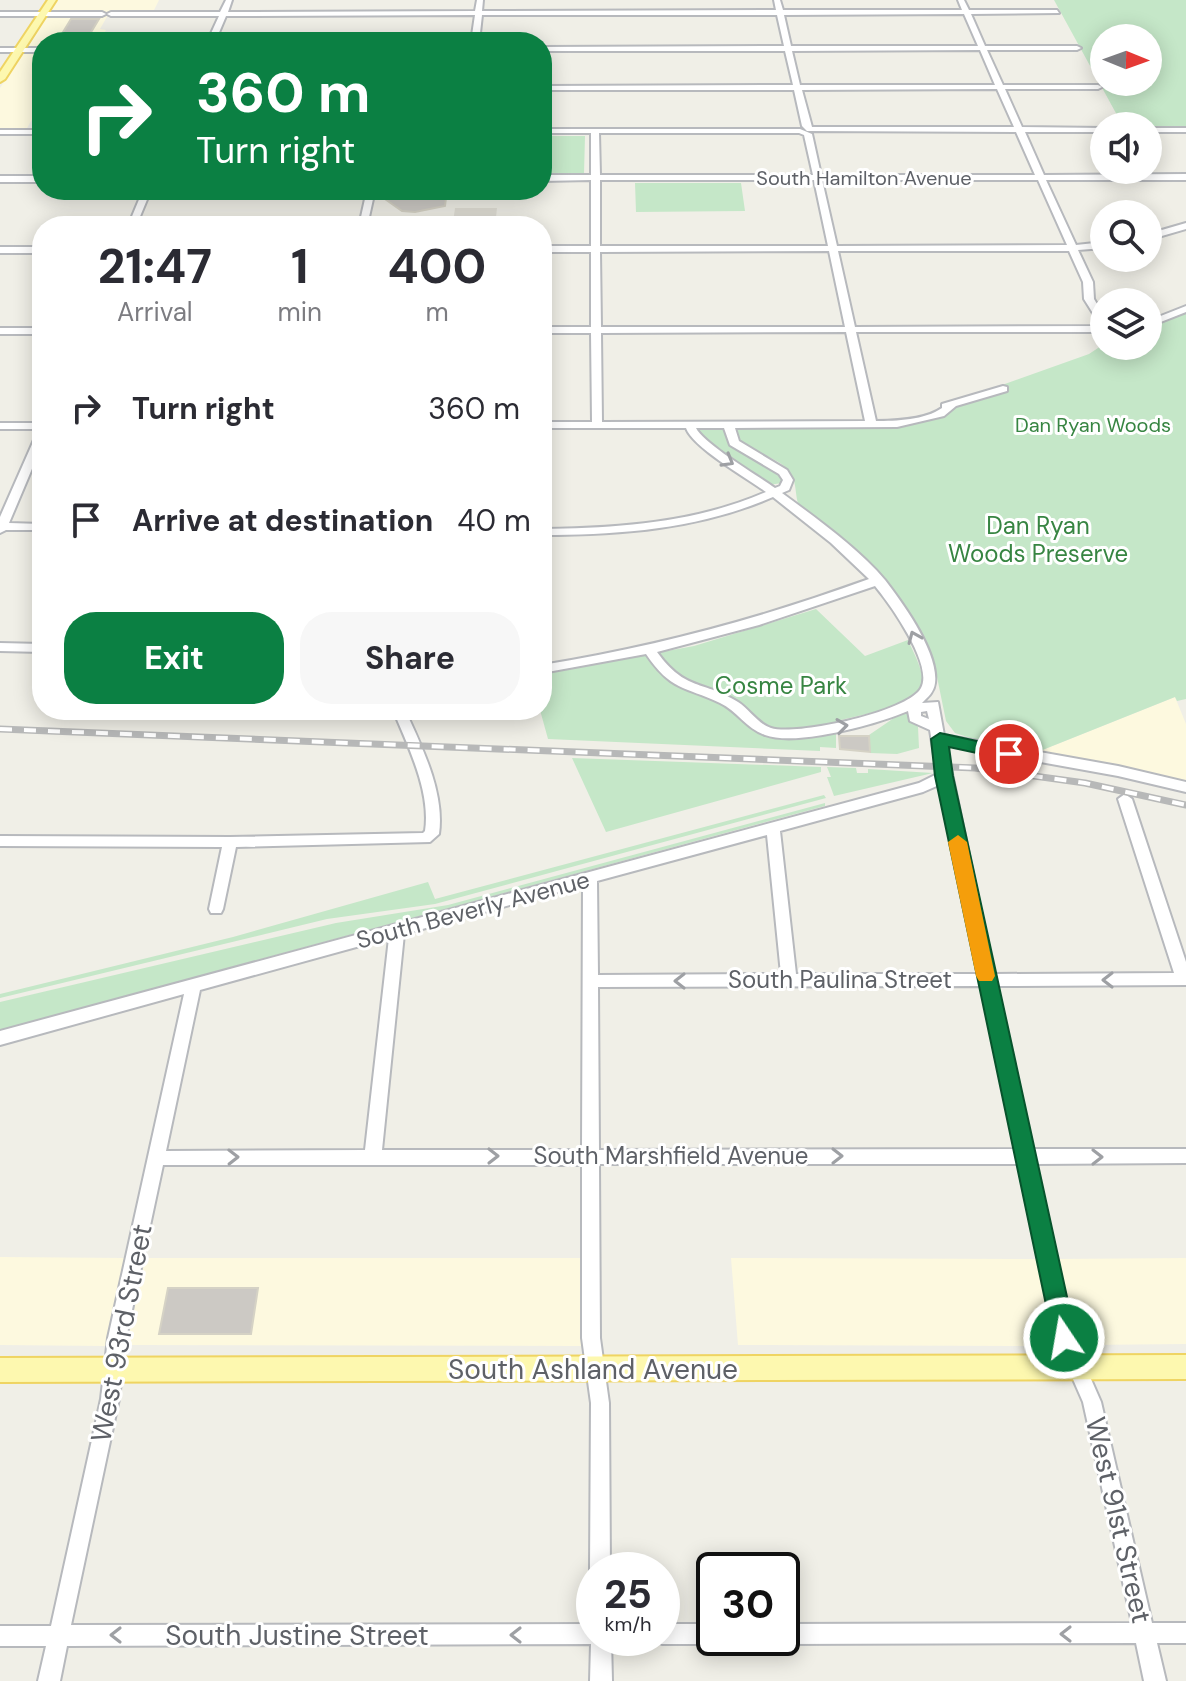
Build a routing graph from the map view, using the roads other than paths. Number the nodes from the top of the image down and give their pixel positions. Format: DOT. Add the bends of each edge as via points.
graph roads {
  1 [pos="38,0"];
  2 [pos="52,0"];
  3 [pos="229,0"];
  4 [pos="480,0"];
  5 [pos="777,0"];
  6 [pos="961,0"];
  7 [pos="780,12"];
  8 [pos="966,12"];
  9 [pos="1057,12"];
  10 [pos="478,13"];
  11 [pos="0,14"];
  12 [pos="29,14"];
  13 [pos="43,14"];
  14 [pos="102,14"];
  15 [pos="111,14"];
  16 [pos="223,14"];
  17 [pos="215,32"];
  18 [pos="476,32"];
  19 [pos="788,48"];
  20 [pos="982,48"];
  21 [pos="1077,48"];
  22 [pos="552,49"];
  23 [pos="19,50"];
  24 [pos="32,50"];
  25 [pos="2,53"];
  26 [pos="0,79"];
  27 [pos="999,87"];
  28 [pos="1090,87"];
  29 [pos="552,88"];
  30 [pos="797,88"];
  31 [pos="808,130"];
  32 [pos="1018,130"];
  33 [pos="1090,130"];
  34 [pos="1162,130"];
  35 [pos="1186,130"];
  36 [pos="552,131"];
  37 [pos="595,131"];
  38 [pos="0,132"];
  39 [pos="32,132"];
  40 [pos="552,178"];
  41 [pos="596,178"];
  42 [pos="817,178"];
  43 [pos="1040,178"];
  44 [pos="0,179"];
  45 [pos="32,179"];
  46 [pos="1184,180"];
  47 [pos="1186,226"];
  48 [pos="1162,233"];
  49 [pos="1090,246"];
  50 [pos="832,248"];
  51 [pos="1072,248"];
  52 [pos="552,249"];
  53 [pos="597,249"];
  54 [pos="0,250"];
  55 [pos="32,250"];
  56 [pos="1090,294"];
  57 [pos="1186,309"];
  58 [pos="1162,318"];
  59 [pos="1090,327"];
  60 [pos="552,330"];
  61 [pos="597,330"];
  62 [pos="851,330"];
  63 [pos="0,331"];
  64 [pos="32,331"];
  65 [pos="1003,389"];
  66 [pos="691,424"];
  67 [pos="871,424"];
  68 [pos="552,425"];
  69 [pos="597,425"];
  70 [pos="729,425"];
  71 [pos="0,426"];
  72 [pos="32,426"];
  73 [pos="32,456"];
  74 [pos="773,494"];
  75 [pos="32,527"];
  76 [pos="1,528"];
  77 [pos="552,532"];
  78 [pos="879,580"];
  79 [pos="0,647"];
  80 [pos="32,648"];
  81 [pos="650,651"];
  82 [pos="552,667"];
  83 [pos="403,720"];
  84 [pos="939,734"];
  85 [pos="944,776"];
  86 [pos="1186,787"];
  87 [pos="1125,799"];
  88 [pos="773,828"];
  89 [pos="0,841"];
  90 [pos="230,842"];
  91 [pos="590,877"];
  92 [pos="216,909"];
  93 [pos="397,930"];
  94 [pos="1185,979"];
  95 [pos="789,980"];
  96 [pos="986,980"];
  97 [pos="590,981"];
  98 [pos="193,986"];
  99 [pos="0,1038"];
  100 [pos="590,1156"];
  101 [pos="1186,1156"];
  102 [pos="373,1157"];
  103 [pos="1025,1157"];
  104 [pos="155,1158"];
  105 [pos="1077,1367"];
  106 [pos="1186,1367"];
  107 [pos="595,1369"];
  108 [pos="0,1370"];
  109 [pos="114,1370"];
  110 [pos="600,1552"];
  111 [pos="1144,1633"];
  112 [pos="1186,1633"];
  113 [pos="576,1634"];
  114 [pos="800,1634"];
  115 [pos="59,1635"];
  116 [pos="0,1636"];
  117 [pos="601,1656"];
  118 [pos="49,1681"];
  119 [pos="601,1681"];
  120 [pos="1155,1681"];
  1 -- 12 [label="main road"];
  2 -- 13 [label="main road"];
  3 -- 16 [label="street"];
  4 -- 10 [label="street"];
  5 -- 7 [label="street"];
  6 -- 8 [label="street"];
  7 -- 8 [label="street"];
  7 -- 10 [label="street"];
  7 -- 19 [label="street"];
  8 -- 9 [label="street"];
  8 -- 20 [label="street"];
  10 -- 16 [label="street"];
  10 -- 18 [label="street"];
  11 -- 12 [label="street"];
  12 -- 13 [label="street"];
  12 -- 25 [label="main road"];
  13 -- 14 [label="street"];
  13 -- 23 [label="main road"];
  15 -- 16 [label="street"];
  16 -- 17 [label="street"];
  19 -- 20 [label="street"];
  19 -- 22 [label="street"];
  19 -- 30 [label="street"];
  20 -- 21 [label="street"];
  20 -- 27 [label="street"];
  23 -- 24 [label="street"];
  23 -- 25 [label="street"];
  23 -- 26 [label="main road"];
  27 -- 28 [label="street"];
  27 -- 30 [label="street"];
  27 -- 32 [label="street"];
  29 -- 30 [label="street"];
  30 -- 31 [label="street"];
  31 -- 32 [label="street"];
  31 -- 37 [label="street"];
  31 -- 42 [label="street"];
  32 -- 33 [label="street"];
  32 -- 43 [label="street"];
  34 -- 35 [label="street"];
  36 -- 37 [label="street"];
  37 -- 41 [label="street"];
  38 -- 39 [label="street"];
  40 -- 41 [label="street, South Hamilton Avenue"];
  41 -- 42 [label="street, South Hamilton Avenue"];
  41 -- 53 [label="street"];
  42 -- 43 [label="street, South Hamilton Avenue"];
  42 -- 50 [label="street"];
  43 -- 46 [label="street, South Hamilton Avenue"];
  43 -- 51 [label="street"];
  44 -- 45 [label="street"];
  47 -- 48 [label="street"];
  49 -- 51 [label="street"];
  50 -- 51 [label="street"];
  50 -- 53 [label="street"];
  50 -- 62 [label="street"];
  51 -- 56 [label="street"];
  52 -- 53 [label="street"];
  53 -- 61 [label="street"];
  54 -- 55 [label="street"];
  57 -- 58 [label="street"];
  59 -- 62 [label="street"];
  60 -- 61 [label="street"];
  61 -- 62 [label="street"];
  61 -- 69 [label="street"];
  62 -- 67 [label="street"];
  63 -- 64 [label="street"];
  65 -- 67 [label="street" via="940,414"];
  66 -- 69 [label="street"];
  66 -- 70 [label="street"];
  66 -- 74 [label="street, one-way" via="706,448"];
  67 -- 70 [label="street"];
  68 -- 69 [label="street"];
  70 -- 74 [label="street" via="734,443 783,472 787,485"];
  71 -- 72 [label="street"];
  73 -- 76 [label="street"];
  74 -- 77 [label="street" via="666,524"];
  74 -- 78 [label="street"];
  75 -- 76 [label="street"];
  78 -- 81 [label="street" via="755,624"];
  81 -- 78 [label="street, one-way" via="671,677 724,699 765,731 796,732 878,718 926,690 926,666 902,612"];
  79 -- 80 [label="street"];
  81 -- 82 [label="street"];
  83 -- 90 [label="street" via="434,816 432,834 418,840"];
  84 -- 84 [label="street, West 91st Street" via="933,705 918,707 913,713"];
  84 -- 85 [label="street, West 91st Street"];
  84 -- 86 [label="street"];
  85 -- 88 [label="street, South Beverly Avenue" via="923,787"];
  85 -- 96 [label="street, West 91st Street"];
  87 -- 94 [label="street"];
  88 -- 91 [label="street, South Beverly Avenue"];
  88 -- 95 [label="street"];
  89 -- 90 [label="street"];
  90 -- 92 [label="street"];
  91 -- 93 [label="street, South Beverly Avenue"];
  91 -- 97 [label="street"];
  93 -- 98 [label="street, South Beverly Avenue"];
  93 -- 102 [label="street"];
  94 -- 96 [label="street, South Paulina Street, one-way"];
  95 -- 96 [label="street, South Paulina Street"];
  95 -- 97 [label="street, South Paulina Street, one-way"];
  96 -- 103 [label="street, West 91st Street"];
  97 -- 100 [label="street"];
  98 -- 99 [label="street, South Beverly Avenue"];
  98 -- 104 [label="street, West 93rd Street"];
  102 -- 100 [label="street, South Marshfield Avenue, one-way"];
  100 -- 103 [label="street, South Marshfield Avenue, one-way"];
  100 -- 107 [label="street"];
  103 -- 101 [label="street, South Marshfield Avenue, one-way"];
  104 -- 102 [label="street, South Marshfield Avenue, one-way"];
  103 -- 105 [label="street, West 91st Street" via="1064,1338"];
  104 -- 109 [label="street, West 93rd Street"];
  105 -- 106 [label="main road, South Ashland Avenue"];
  105 -- 107 [label="main road, South Ashland Avenue"];
  105 -- 111 [label="street, West 91st Street" via="1092,1402"];
  107 -- 109 [label="main road, South Ashland Avenue"];
  107 -- 110 [label="street" via="600,1403"];
  108 -- 109 [label="main road, South Ashland Avenue"];
  109 -- 115 [label="street, West 93rd Street"];
  111 -- 112 [label="street"];
  111 -- 114 [label="street, one-way"];
  111 -- 120 [label="street, West 91st Street"];
  113 -- 115 [label="street, South Justine Street, one-way"];
  115 -- 116 [label="street, South Justine Street"];
  115 -- 118 [label="street, West 93rd Street"];
  117 -- 119 [label="street"];
}
